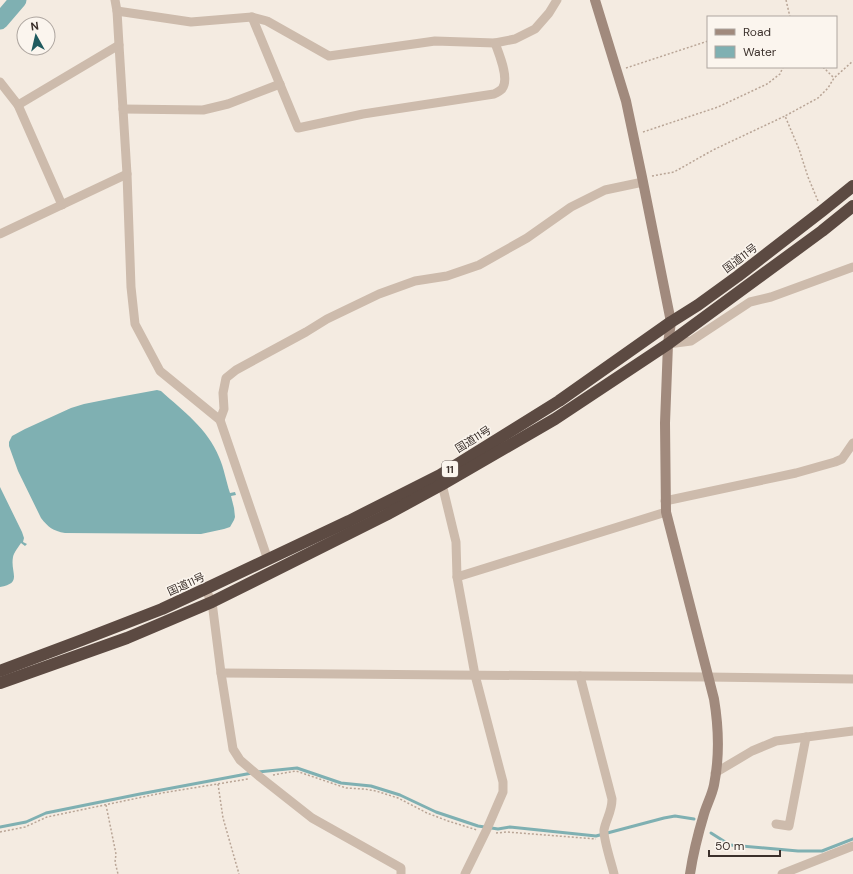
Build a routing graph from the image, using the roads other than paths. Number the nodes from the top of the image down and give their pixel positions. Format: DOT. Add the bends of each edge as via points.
graph roads {
  1 [pos="115,0"];
  2 [pos="558,0"];
  3 [pos="595,0"];
  4 [pos="117,11"];
  5 [pos="252,17"];
  6 [pos="496,42"];
  7 [pos="119,45"];
  8 [pos="0,82"];
  9 [pos="280,84"];
  10 [pos="18,105"];
  11 [pos="123,109"];
  12 [pos="127,174"];
  13 [pos="643,180"];
  14 [pos="853,186"];
  15 [pos="62,205"];
  16 [pos="853,206"];
  17 [pos="0,234"];
  18 [pos="853,267"];
  19 [pos="671,322"];
  20 [pos="668,344"];
  21 [pos="220,420"];
  22 [pos="853,443"];
  23 [pos="441,480"];
  24 [pos="666,501"];
  25 [pos="666,512"];
  26 [pos="268,560"];
  27 [pos="457,577"];
  28 [pos="205,589"];
  29 [pos="212,602"];
  30 [pos="0,671"];
  31 [pos="221,673"];
  32 [pos="475,675"];
  33 [pos="580,676"];
  34 [pos="707,677"];
  35 [pos="853,679"];
  36 [pos="0,683"];
  37 [pos="853,731"];
  38 [pos="806,737"];
  39 [pos="715,773"];
  40 [pos="776,824"];
  41 [pos="853,846"];
  42 [pos="401,874"];
  43 [pos="465,874"];
  44 [pos="614,874"];
  45 [pos="690,874"];
  46 [pos="782,874"];
  1 -- 4 [label="street"];
  2 -- 6 [label="street" via="535,29 515,39"];
  3 -- 13 [label="street" via="626,101"];
  4 -- 5 [label="street" via="191,22"];
  4 -- 7 [label="street"];
  5 -- 6 [label="street" via="267,21 329,56 436,41"];
  5 -- 9 [label="street"];
  6 -- 9 [label="street" via="505,82 502,89 494,94 363,114 298,128"];
  7 -- 10 [label="street"];
  7 -- 11 [label="street"];
  8 -- 10 [label="street"];
  9 -- 11 [label="street" via="228,104 203,110"];
  10 -- 15 [label="street"];
  11 -- 12 [label="street"];
  12 -- 15 [label="street"];
  12 -- 21 [label="street" via="131,287 136,324 160,371"];
  13 -- 19 [label="street"];
  13 -- 21 [label="street" via="605,190 571,207 527,238 479,265 447,276 415,281 379,294 327,319 236,370 226,378 223,393 224,409"];
  14 -- 19 [label="highway, 国道11号 / 11" via="732,281"];
  15 -- 17 [label="street"];
  16 -- 20 [label="highway, 国道11号 / 11"];
  18 -- 20 [label="street" via="771,297 750,302 691,342"];
  19 -- 20 [label="street"];
  19 -- 23 [label="highway, 国道11号 / 11" via="560,401"];
  20 -- 23 [label="highway, 国道11号 / 11" via="555,419"];
  20 -- 24 [label="street" via="664,424"];
  21 -- 26 [label="street"];
  22 -- 24 [label="street" via="842,459 835,462"];
  23 -- 26 [label="highway, 国道11号 / 11"];
  23 -- 27 [label="street" via="456,542"];
  23 -- 29 [label="highway, 国道11号 / 11" via="386,515"];
  24 -- 25 [label="street"];
  25 -- 27 [label="street"];
  25 -- 34 [label="street"];
  26 -- 28 [label="highway, 国道11号 / 11"];
  27 -- 32 [label="street"];
  28 -- 29 [label="street"];
  28 -- 30 [label="highway, 国道11号 / 11" via="162,609"];
  29 -- 31 [label="street"];
  29 -- 36 [label="highway, 国道11号 / 11" via="127,638"];
  31 -- 32 [label="street"];
  31 -- 42 [label="street" via="233,749 240,760 312,818 401,868"];
  32 -- 33 [label="street"];
  32 -- 43 [label="street" via="504,792"];
  33 -- 34 [label="street"];
  33 -- 44 [label="street" via="612,799 604,835"];
  34 -- 35 [label="street"];
  34 -- 39 [label="street" via="718,722"];
  37 -- 38 [label="street"];
  38 -- 39 [label="street" via="776,741 752,751"];
  38 -- 40 [label="street" via="789,826"];
  39 -- 45 [label="street" via="714,786 704,813"];
  41 -- 46 [label="street"];
}
